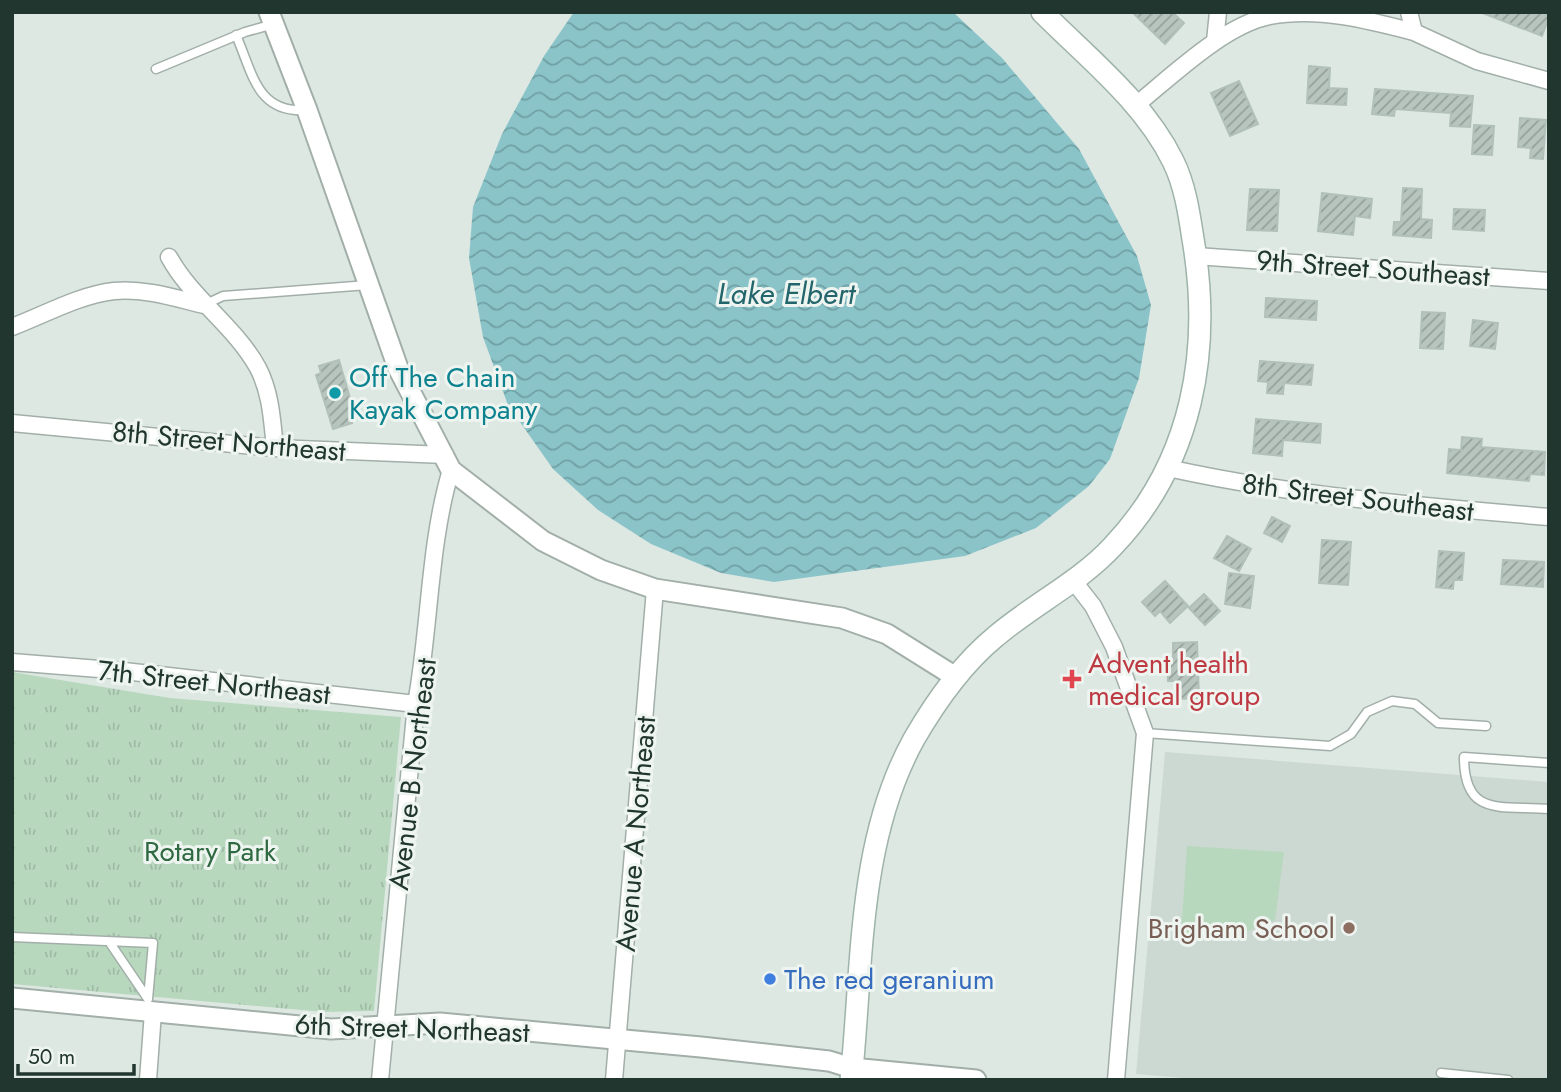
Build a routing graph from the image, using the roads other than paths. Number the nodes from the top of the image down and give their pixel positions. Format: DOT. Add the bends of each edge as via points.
graph roads {
  1 [pos="1042,12"];
  2 [pos="1219,12"];
  3 [pos="1409,12"];
  4 [pos="272,18"];
  5 [pos="1414,32"];
  6 [pos="236,35"];
  7 [pos="1215,41"];
  8 [pos="156,69"];
  9 [pos="1549,81"];
  10 [pos="1136,106"];
  11 [pos="307,110"];
  12 [pos="1196,256"];
  13 [pos="169,257"];
  14 [pos="1549,281"];
  15 [pos="370,285"];
  16 [pos="204,305"];
  17 [pos="12,327"];
  18 [pos="12,423"];
  19 [pos="275,448"];
  20 [pos="448,462"];
  21 [pos="1168,468"];
  22 [pos="1549,517"];
  23 [pos="1072,579"];
  24 [pos="654,589"];
  25 [pos="12,662"];
  26 [pos="954,676"];
  27 [pos="416,704"];
  28 [pos="1486,726"];
  29 [pos="1145,733"];
  30 [pos="1549,763"];
  31 [pos="1549,809"];
  32 [pos="12,937"];
  33 [pos="110,943"];
  34 [pos="12,998"];
  35 [pos="150,1006"];
  36 [pos="384,1024"];
  37 [pos="618,1039"];
  38 [pos="1441,1073"];
  39 [pos="851,1074"];
  40 [pos="148,1080"];
  41 [pos="380,1080"];
  42 [pos="614,1080"];
  43 [pos="976,1080"];
  44 [pos="1116,1080"];
  45 [pos="1508,1080"];
  1 -- 10 [label="main road"];
  2 -- 7 [label="street"];
  3 -- 5 [label="street"];
  4 -- 6 [label="lane"];
  4 -- 11 [label="street"];
  5 -- 7 [label="street" via="1342,16 1300,13 1268,16"];
  5 -- 9 [label="street" via="1477,61"];
  6 -- 8 [label="lane"];
  6 -- 11 [label="lane" via="269,103 289,111"];
  7 -- 10 [label="street"];
  10 -- 12 [label="main road" via="1174,162"];
  11 -- 15 [label="street"];
  12 -- 14 [label="street, 9th Street Southeast"];
  12 -- 21 [label="main road" via="1202,296 1200,351 1189,417"];
  13 -- 16 [label="street"];
  15 -- 16 [label="lane" via="223,296"];
  15 -- 20 [label="street" via="398,368"];
  16 -- 17 [label="street" via="156,293 114,291"];
  16 -- 19 [label="street" via="257,366 267,391"];
  18 -- 19 [label="street, 8th Street Northeast"];
  19 -- 20 [label="street, 8th Street Northeast"];
  20 -- 24 [label="street" via="543,541 600,570"];
  20 -- 27 [label="street, Avenue B Northeast"];
  21 -- 22 [label="street, 8th Street Southeast" via="1233,483 1352,500"];
  21 -- 23 [label="main road" via="1131,526 1111,549"];
  23 -- 26 [label="main road" via="994,637"];
  23 -- 29 [label="street" via="1093,606 1114,647"];
  24 -- 26 [label="street" via="842,618 887,634"];
  24 -- 37 [label="street, Avenue A Northeast"];
  25 -- 27 [label="street, 7th Street Northeast"];
  26 -- 39 [label="main road" via="914,740 885,808 868,884"];
  27 -- 36 [label="street, Avenue B Northeast"];
  28 -- 29 [label="lane" via="1438,723 1415,704 1402,701 1380,704 1367,712 1351,734 1330,746"];
  29 -- 44 [label="street"];
  30 -- 31 [label="lane" via="1464,757 1464,778 1470,794 1481,803"];
  32 -- 33 [label="lane"];
  33 -- 35 [label="lane"];
  33 -- 35 [label="lane" via="153,943"];
  34 -- 35 [label="street, 6th Street Northeast"];
  35 -- 36 [label="street, 6th Street Northeast" via="331,1029"];
  35 -- 40 [label="street"];
  36 -- 37 [label="street, 6th Street Northeast" via="440,1023"];
  36 -- 41 [label="street, Avenue B Northeast"];
  37 -- 39 [label="street, 6th Street Northeast" via="829,1061"];
  37 -- 42 [label="street, Avenue A Northeast"];
  38 -- 45 [label="lane"];
  39 -- 43 [label="street, 6th Street Northeast"];
}
